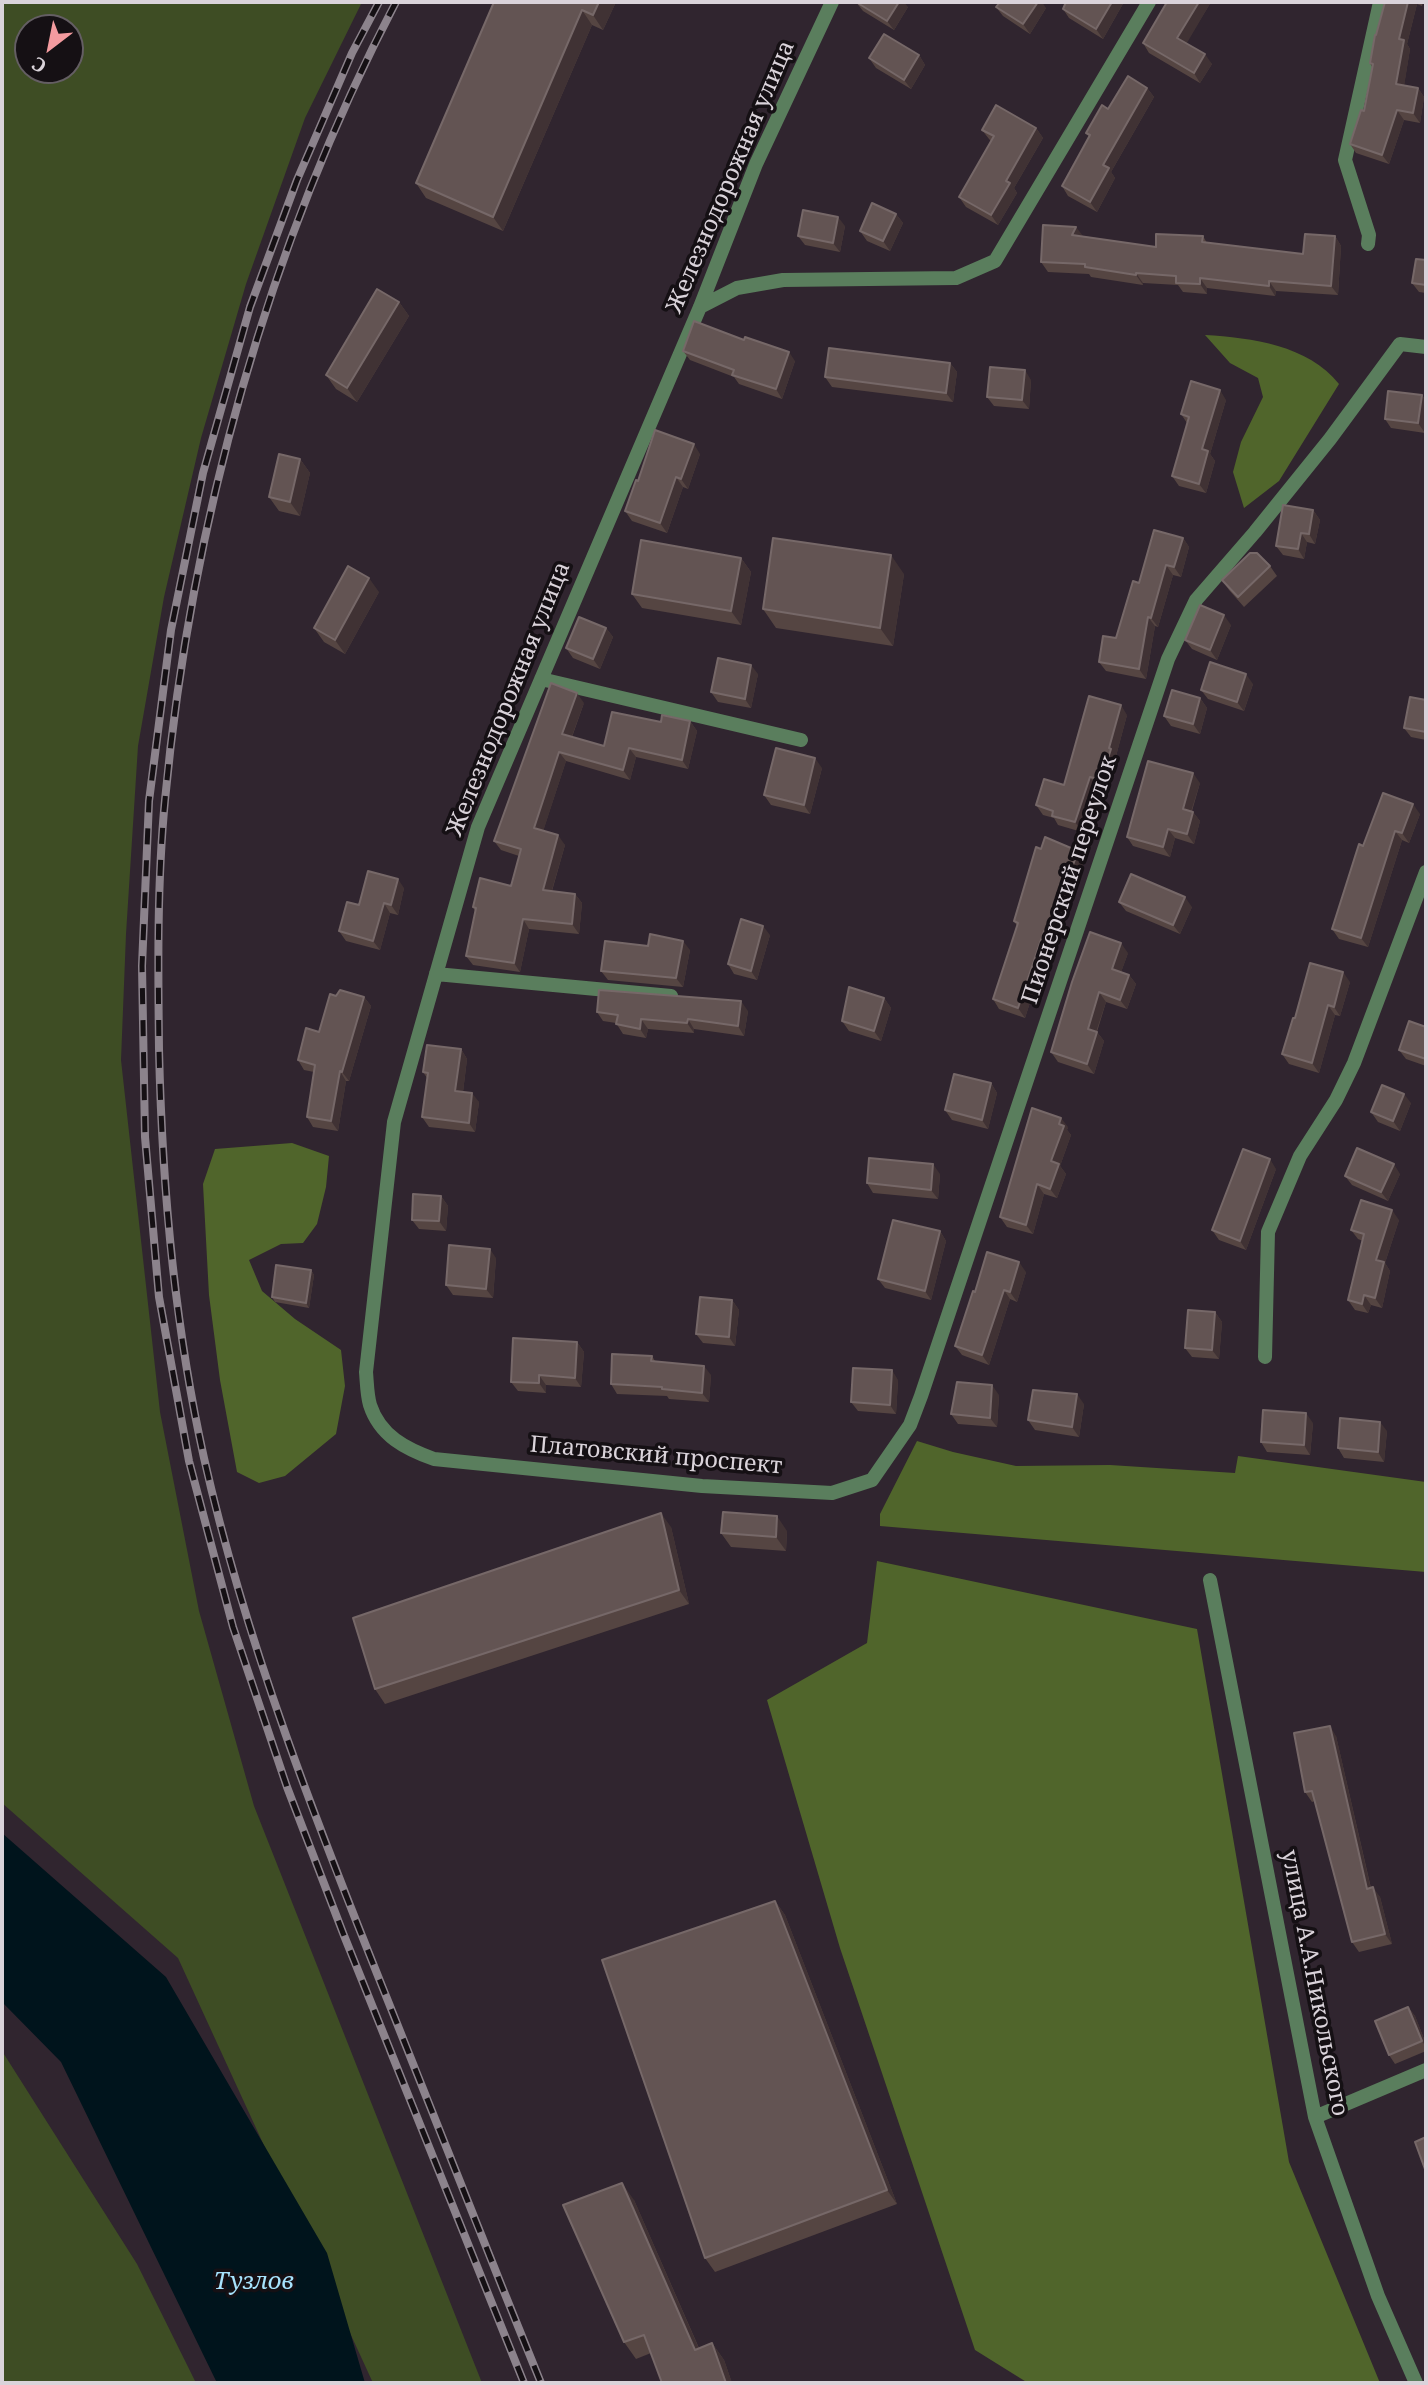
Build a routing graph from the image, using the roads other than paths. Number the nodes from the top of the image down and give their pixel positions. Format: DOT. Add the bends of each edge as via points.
graph roads {
  1 [pos="832,2"];
  2 [pos="1149,2"];
  3 [pos="1380,2"];
  4 [pos="1368,244"];
  5 [pos="700,307"];
  6 [pos="1426,347"];
  7 [pos="541,679"];
  8 [pos="801,740"];
  9 [pos="1426,872"];
  10 [pos="436,974"];
  11 [pos="684,997"];
  12 [pos="1265,1357"];
  13 [pos="434,1459"];
  14 [pos="872,1480"];
  15 [pos="1210,1580"];
  16 [pos="1426,2070"];
  17 [pos="1315,2117"];
  18 [pos="1416,2383"];
  1 -- 5 [label="street, Железнодорожная улица" via="755,164"];
  2 -- 5 [label="street" via="995,261 956,278 783,280 737,288"];
  3 -- 4 [label="street" via="1345,160"];
  5 -- 7 [label="street, Железнодорожная улица"];
  6 -- 14 [label="street, Пионерский переулок" via="1400,344 1289,491 1196,600 1168,659 921,1396 910,1425"];
  7 -- 8 [label="street"];
  7 -- 10 [label="street, Железнодорожная улица" via="478,827"];
  9 -- 12 [label="street" via="1354,1063 1300,1156 1268,1232"];
  10 -- 11 [label="street"];
  10 -- 13 [label="street, Железнодорожная улица" via="394,1122 366,1372 369,1405 383,1430 406,1449"];
  13 -- 14 [label="street, Платовский проспект" via="702,1486 832,1493"];
  15 -- 17 [label="street, улица А.А.Никольского"];
  16 -- 17 [label="street"];
  17 -- 18 [label="street, улица А.А.Никольского" via="1378,2296"];
}
